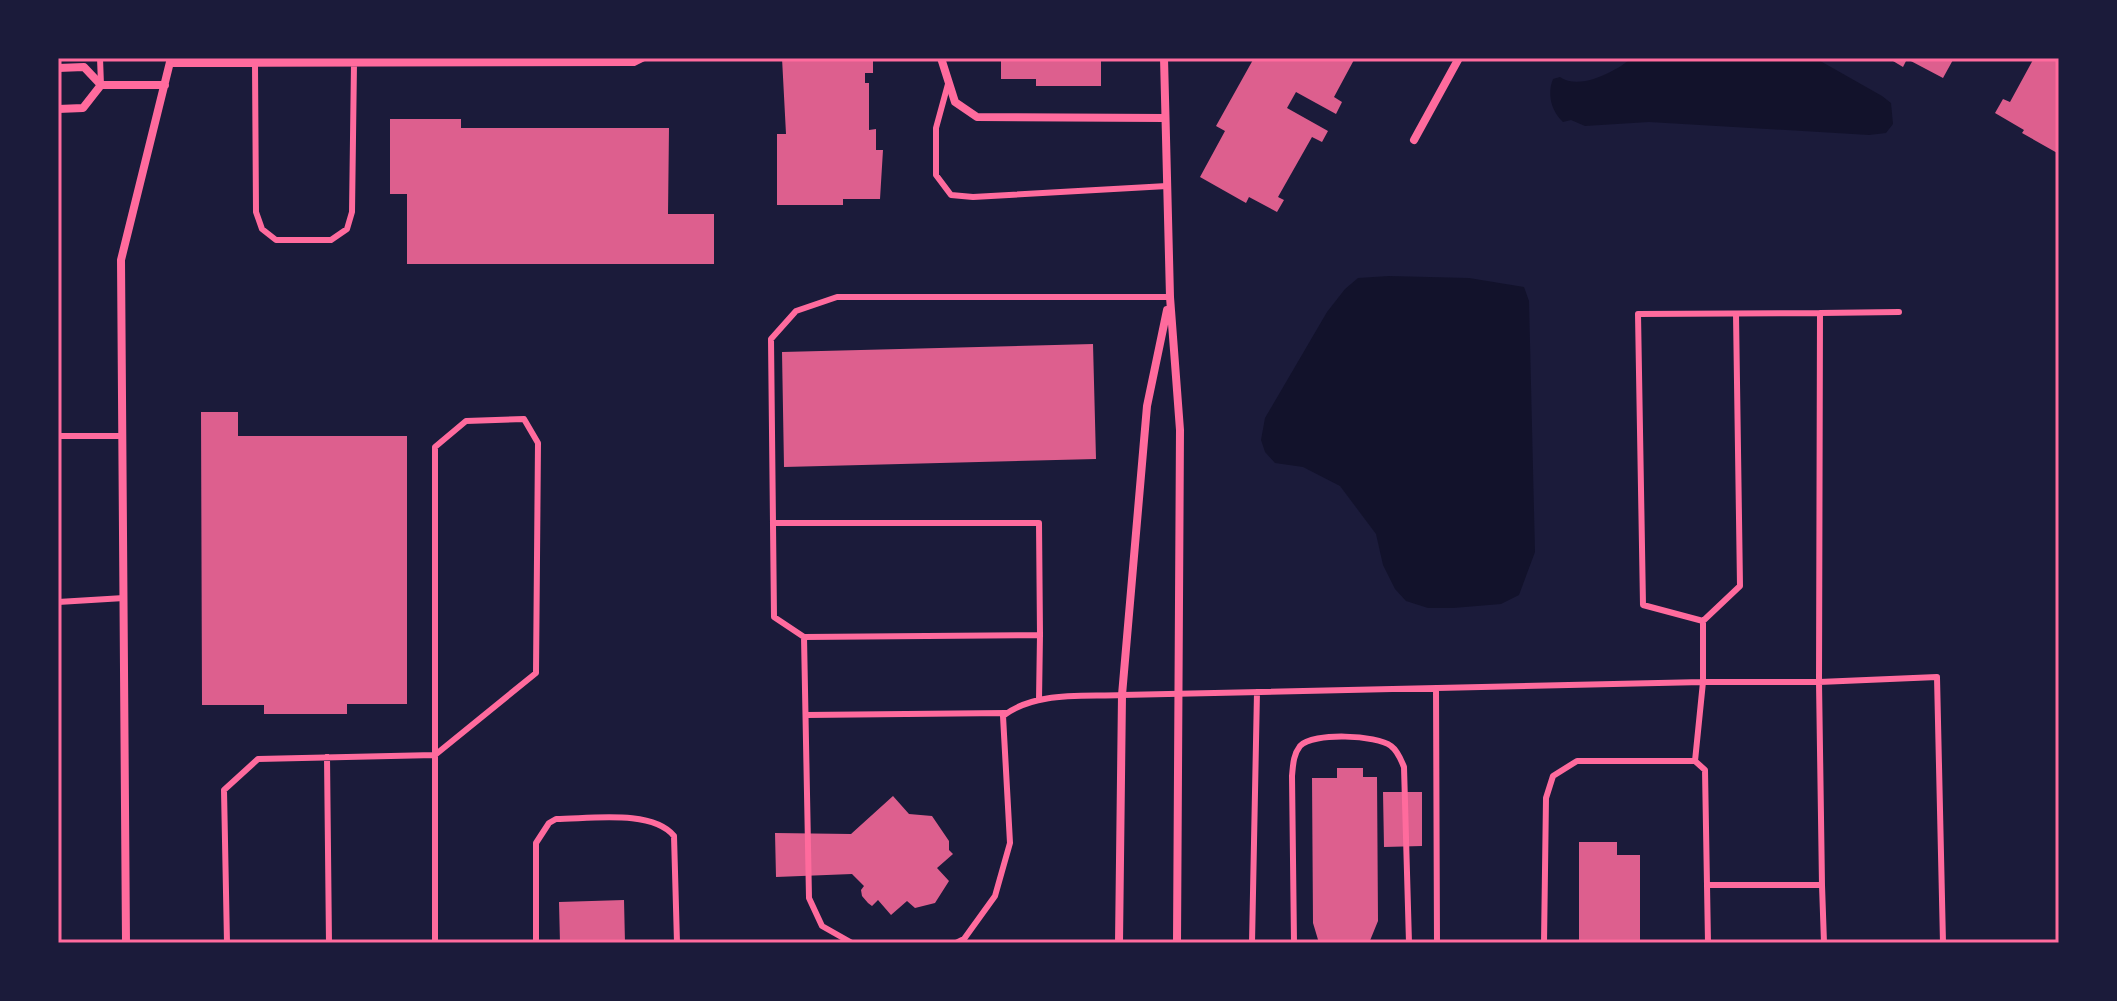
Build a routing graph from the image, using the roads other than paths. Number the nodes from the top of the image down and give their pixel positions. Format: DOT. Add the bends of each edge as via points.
graph roads {
  1 [pos="100,58"];
  2 [pos="644,58"];
  3 [pos="941,58"];
  4 [pos="1164,58"];
  5 [pos="1459,58"];
  6 [pos="171,61"];
  7 [pos="288,61"];
  8 [pos="354,63"];
  9 [pos="255,64"];
  10 [pos="58,68"];
  11 [pos="948,84"];
  12 [pos="101,85"];
  13 [pos="165,85"];
  14 [pos="58,109"];
  15 [pos="1165,118"];
  16 [pos="1414,140"];
  17 [pos="1167,186"];
  18 [pos="1170,297"];
  19 [pos="1899,312"];
  20 [pos="1820,313"];
  21 [pos="1736,314"];
  22 [pos="58,436"];
  23 [pos="123,436"];
  24 [pos="773,523"];
  25 [pos="124,598"];
  26 [pos="58,602"];
  27 [pos="1703,621"];
  28 [pos="1040,635"];
  29 [pos="804,637"];
  30 [pos="1703,682"];
  31 [pos="1819,682"];
  32 [pos="1436,688"];
  33 [pos="1257,692"];
  34 [pos="1178,693"];
  35 [pos="1122,695"];
  36 [pos="1039,700"];
  37 [pos="1007,713"];
  38 [pos="806,715"];
  39 [pos="435,755"];
  40 [pos="327,757"];
  41 [pos="1695,761"];
  42 [pos="1708,885"];
  43 [pos="1822,885"];
  44 [pos="126,943"];
  45 [pos="227,943"];
  46 [pos="329,943"];
  47 [pos="435,943"];
  48 [pos="536,943"];
  49 [pos="677,943"];
  50 [pos="852,943"];
  51 [pos="956,943"];
  52 [pos="1119,943"];
  53 [pos="1177,943"];
  54 [pos="1252,943"];
  55 [pos="1294,943"];
  56 [pos="1409,943"];
  57 [pos="1437,943"];
  58 [pos="1544,943"];
  59 [pos="1708,943"];
  60 [pos="1824,943"];
  61 [pos="1943,943"];
  1 -- 12 [label="lane"];
  2 -- 8 [label="lane" via="634,63"];
  3 -- 11 [label="street"];
  4 -- 15 [label="street"];
  5 -- 16 [label="street"];
  6 -- 9 [label="lane"];
  6 -- 13 [label="street"];
  7 -- 8 [label="lane"];
  7 -- 9 [label="lane"];
  8 -- 9 [label="lane" via="352,212 347,229 331,240 276,240 262,229 256,212"];
  10 -- 12 [label="street" via="84,67"];
  11 -- 15 [label="street" via="955,102 977,117"];
  11 -- 17 [label="lane" via="936,128 936,175 951,195"];
  12 -- 13 [label="street"];
  12 -- 14 [label="street" via="83,108"];
  13 -- 23 [label="street" via="121,260"];
  15 -- 17 [label="street"];
  17 -- 18 [label="street"];
  18 -- 24 [label="lane" via="837,297 796,311 771,339"];
  18 -- 34 [label="street" via="1180,430"];
  18 -- 35 [label="street" via="1147,406"];
  19 -- 20 [label="lane"];
  20 -- 21 [label="lane"];
  20 -- 31 [label="lane"];
  21 -- 27 [label="lane" via="1740,586"];
  21 -- 27 [label="lane" via="1638,314 1643,605"];
  22 -- 23 [label="lane"];
  23 -- 25 [label="street"];
  24 -- 28 [label="lane" via="1039,523"];
  24 -- 29 [label="lane" via="774,617"];
  25 -- 26 [label="lane"];
  25 -- 44 [label="street"];
  27 -- 30 [label="lane"];
  28 -- 29 [label="lane"];
  28 -- 36 [label="lane"];
  29 -- 38 [label="lane"];
  30 -- 31 [label="lane"];
  30 -- 32 [label="lane"];
  30 -- 41 [label="lane"];
  31 -- 43 [label="lane"];
  31 -- 61 [label="lane" via="1937,677"];
  32 -- 33 [label="lane"];
  32 -- 57 [label="lane"];
  33 -- 34 [label="lane"];
  33 -- 54 [label="lane"];
  34 -- 35 [label="lane"];
  34 -- 53 [label="street"];
  35 -- 36 [label="lane"];
  35 -- 52 [label="street"];
  36 -- 37 [label="lane"];
  37 -- 38 [label="lane"];
  37 -- 51 [label="lane" via="1003,716 1010,843 995,896"];
  38 -- 50 [label="lane" via="809,898 822,926"];
  39 -- 39 [label="lane" via="435,447 466,421 524,419 538,443 536,673"];
  39 -- 40 [label="lane"];
  39 -- 47 [label="lane"];
  40 -- 45 [label="lane" via="258,759 224,790"];
  40 -- 46 [label="lane"];
  41 -- 42 [label="lane" via="1705,770"];
  41 -- 58 [label="lane" via="1577,761 1553,776 1546,798"];
  42 -- 43 [label="lane"];
  42 -- 59 [label="lane"];
  43 -- 60 [label="lane"];
  48 -- 49 [label="lane" via="536,843 549,823 645,819 667,827 674,836"];
  55 -- 56 [label="lane" via="1294,756 1310,739 1323,738 1376,739 1401,758"];
}
